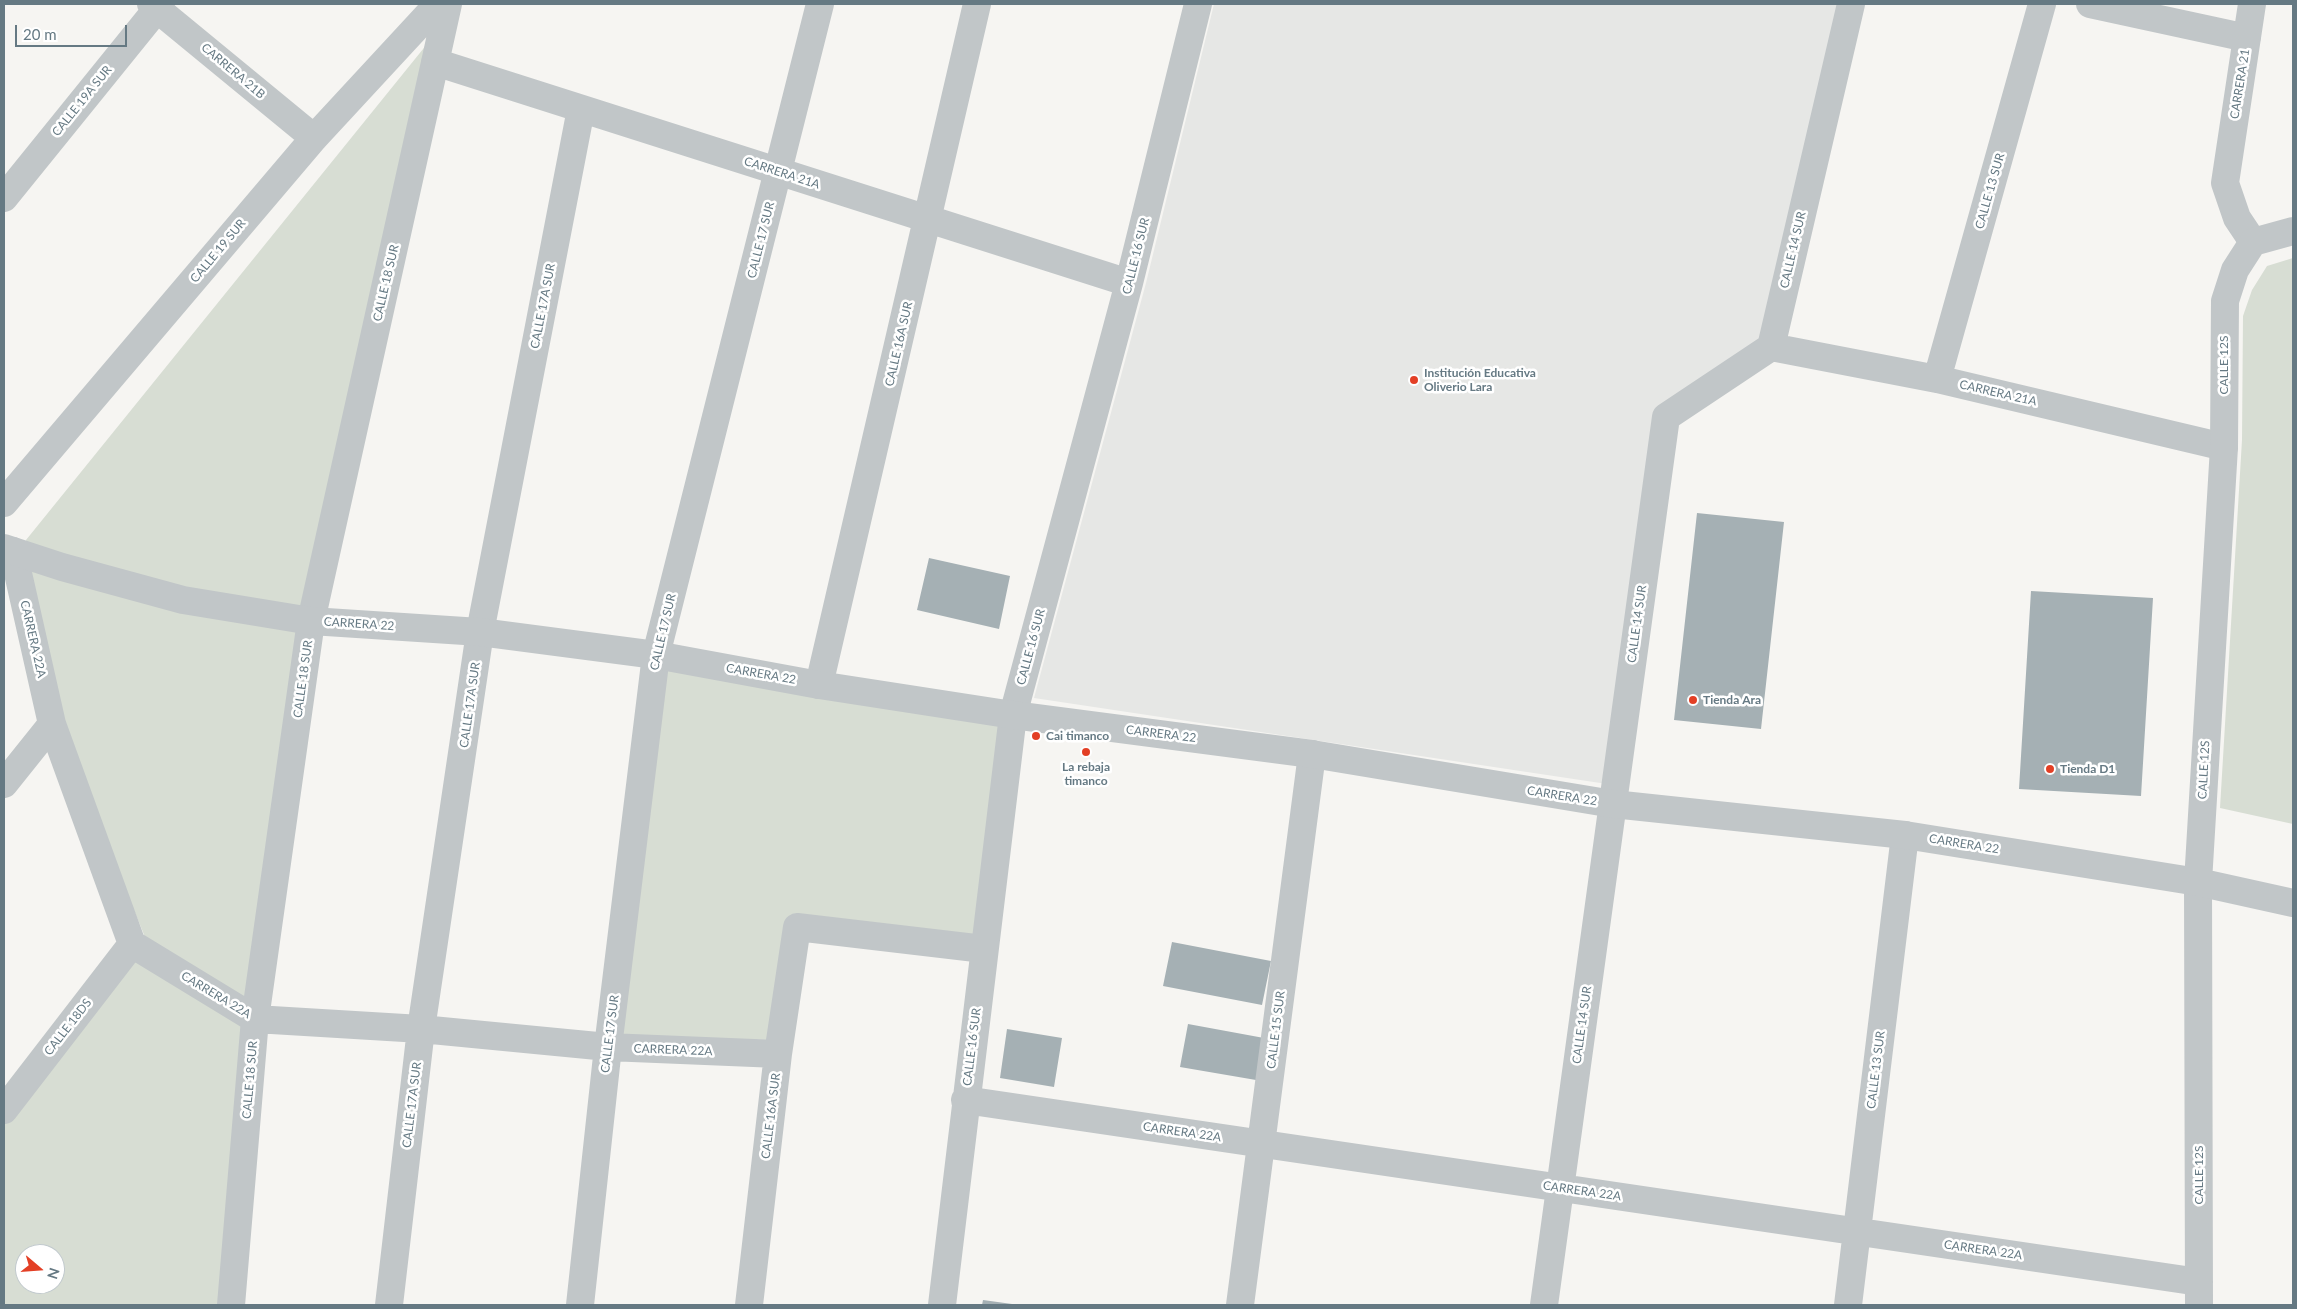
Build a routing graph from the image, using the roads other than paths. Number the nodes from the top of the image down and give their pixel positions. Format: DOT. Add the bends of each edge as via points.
graph roads {
  1 [pos="438,4"];
  2 [pos="448,4"];
  3 [pos="820,4"];
  4 [pos="977,4"];
  5 [pos="1198,4"];
  6 [pos="1851,4"];
  7 [pos="2042,4"];
  8 [pos="2090,4"];
  9 [pos="2252,4"];
  10 [pos="157,5"];
  11 [pos="2247,38"];
  12 [pos="435,62"];
  13 [pos="582,109"];
  14 [pos="314,138"];
  15 [pos="779,172"];
  16 [pos="4,198"];
  17 [pos="928,219"];
  18 [pos="2293,231"];
  19 [pos="2253,242"];
  20 [pos="1129,284"];
  21 [pos="1770,347"];
  22 [pos="1937,379"];
  23 [pos="2224,447"];
  24 [pos="4,503"];
  25 [pos="8,549"];
  26 [pos="311,621"];
  27 [pos="480,632"];
  28 [pos="656,655"];
  29 [pos="819,685"];
  30 [pos="1013,715"];
  31 [pos="52,724"];
  32 [pos="1312,754"];
  33 [pos="4,784"];
  34 [pos="1613,804"];
  35 [pos="1905,835"];
  36 [pos="2198,882"];
  37 [pos="2293,903"];
  38 [pos="132,944"];
  39 [pos="984,950"];
  40 [pos="255,1019"];
  41 [pos="422,1029"];
  42 [pos="608,1047"];
  43 [pos="778,1054"];
  44 [pos="965,1100"];
  45 [pos="4,1110"];
  46 [pos="1261,1144"];
  47 [pos="1560,1188"];
  48 [pos="1857,1232"];
  49 [pos="2199,1294"];
  50 [pos="231,1305"];
  51 [pos="388,1305"];
  52 [pos="580,1305"];
  53 [pos="749,1305"];
  54 [pos="942,1305"];
  55 [pos="1240,1305"];
  56 [pos="1544,1305"];
  57 [pos="1848,1305"];
  1 -- 14 [label="street, CALLE 19 SUR"];
  2 -- 12 [label="street, CALLE 18 SUR"];
  3 -- 15 [label="street, CALLE 17 SUR"];
  4 -- 17 [label="street, CALLE 16A SUR"];
  5 -- 20 [label="street, CALLE 16 SUR"];
  6 -- 21 [label="street, CALLE 14 SUR"];
  7 -- 22 [label="street, CALLE 13 SUR"];
  8 -- 11 [label="street, CARRERA 21"];
  9 -- 11 [label="street"];
  10 -- 14 [label="street, CARRERA 21B"];
  10 -- 16 [label="street, CALLE 19A SUR"];
  11 -- 19 [label="street, CARRERA 21" via="2225,183 2237,218"];
  12 -- 13 [label="street, CARRERA 21A"];
  12 -- 26 [label="street, CALLE 18 SUR"];
  13 -- 15 [label="street, CARRERA 21A"];
  13 -- 27 [label="street, CALLE 17A SUR"];
  14 -- 24 [label="street, CALLE 19 SUR"];
  15 -- 17 [label="street, CARRERA 21A"];
  15 -- 28 [label="street, CALLE 17 SUR"];
  17 -- 20 [label="street, CARRERA 21A"];
  17 -- 29 [label="street, CALLE 16A SUR"];
  18 -- 19 [label="street"];
  19 -- 23 [label="street, CALLE 12S" via="2235,270 2225,301"];
  20 -- 30 [label="street, CALLE 16 SUR"];
  21 -- 22 [label="street, CARRERA 21A"];
  21 -- 34 [label="street, CALLE 14 SUR" via="1666,417"];
  22 -- 23 [label="street, CARRERA 21A"];
  23 -- 36 [label="street, CALLE 12S"];
  25 -- 26 [label="street, CARRERA 22" via="183,600"];
  25 -- 31 [label="street, CARRERA 22A"];
  26 -- 27 [label="street, CARRERA 22"];
  26 -- 40 [label="street, CALLE 18 SUR"];
  27 -- 28 [label="street, CARRERA 22"];
  27 -- 41 [label="street, CALLE 17A SUR"];
  28 -- 29 [label="street, CARRERA 22"];
  28 -- 42 [label="street, CALLE 17 SUR"];
  29 -- 30 [label="street, CARRERA 22"];
  30 -- 32 [label="street, CARRERA 22"];
  30 -- 39 [label="street, CALLE 16 SUR"];
  31 -- 33 [label="street"];
  31 -- 38 [label="street, CARRERA 22A"];
  32 -- 34 [label="street, CARRERA 22"];
  32 -- 46 [label="street, CALLE 15 SUR"];
  34 -- 35 [label="street, CARRERA 22"];
  34 -- 47 [label="street, CALLE 14 SUR"];
  35 -- 36 [label="street, CARRERA 22"];
  35 -- 48 [label="street, CALLE 13 SUR"];
  36 -- 37 [label="street, CARRERA 22"];
  36 -- 49 [label="street, CALLE 12S"];
  38 -- 40 [label="street, CARRERA 22A"];
  38 -- 45 [label="street, CALLE 18DS"];
  39 -- 43 [label="street, CALLE 16A SUR" via="797,927"];
  39 -- 44 [label="street, CALLE 16 SUR"];
  40 -- 41 [label="street, CARRERA 22A"];
  40 -- 50 [label="street, CALLE 18 SUR"];
  41 -- 42 [label="street, CARRERA 22A"];
  41 -- 51 [label="street, CALLE 17A SUR"];
  42 -- 43 [label="street, CARRERA 22A"];
  42 -- 52 [label="street, CALLE 17 SUR"];
  43 -- 53 [label="street, CALLE 16A SUR"];
  44 -- 46 [label="street, CARRERA 22A"];
  44 -- 54 [label="street, CALLE 16 SUR"];
  46 -- 47 [label="street, CARRERA 22A"];
  46 -- 55 [label="street, CALLE 15 SUR"];
  47 -- 48 [label="street, CARRERA 22A"];
  47 -- 56 [label="street, CALLE 14 SUR"];
  48 -- 49 [label="street, CARRERA 22A"];
  48 -- 57 [label="street, CALLE 13 SUR"];
}
